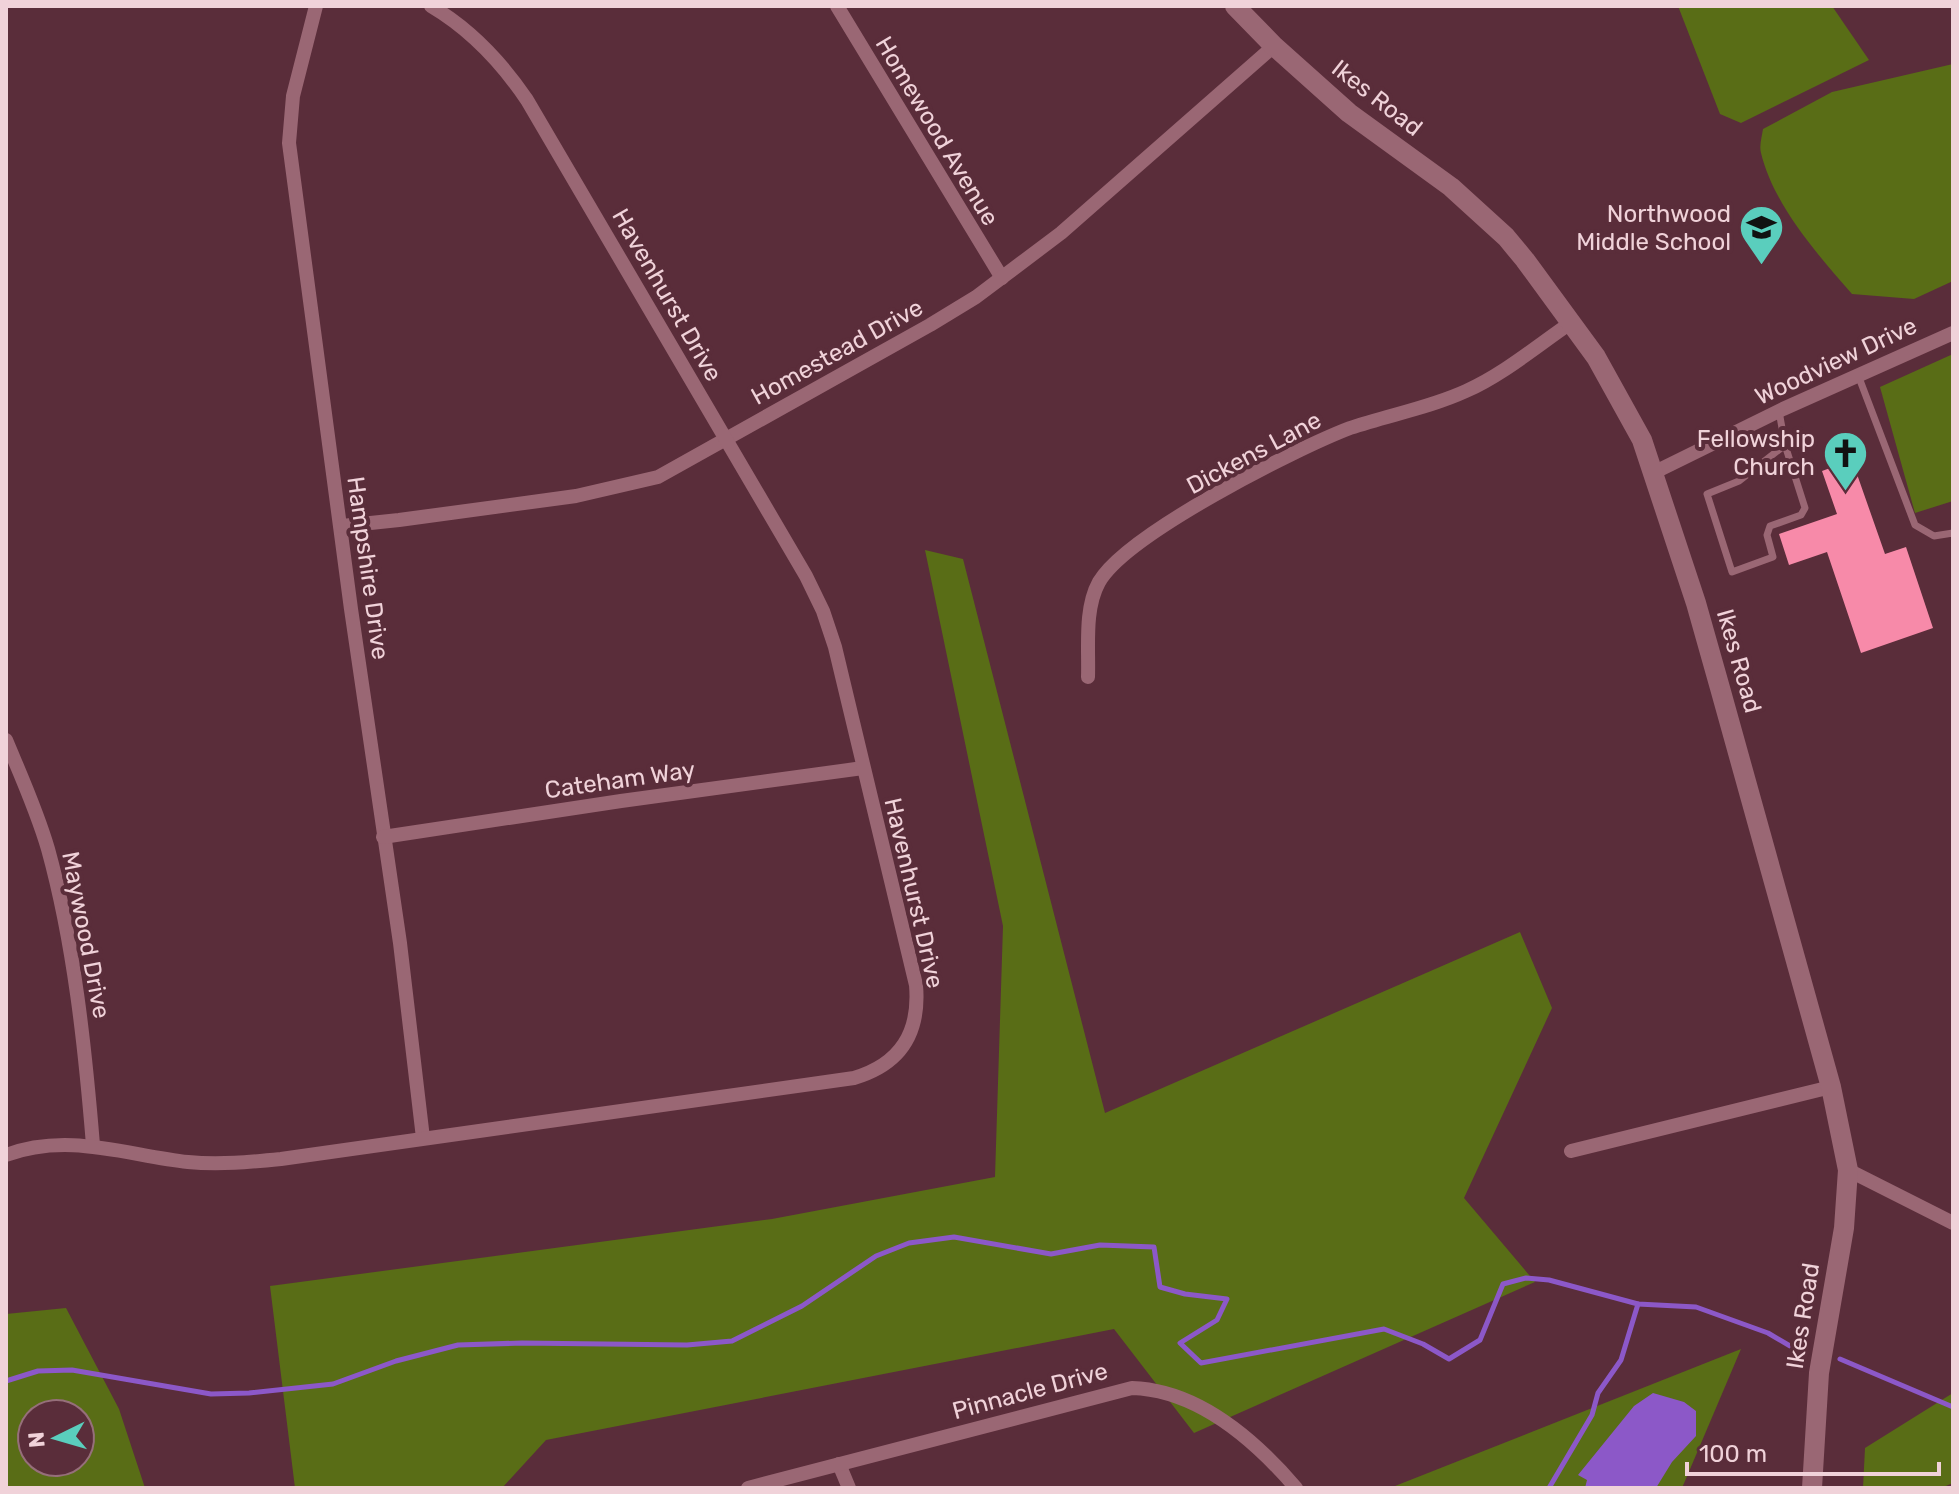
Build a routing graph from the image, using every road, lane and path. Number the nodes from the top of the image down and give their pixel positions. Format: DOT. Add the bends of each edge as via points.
graph roads {
  1 [pos="316,6"];
  2 [pos="431,6"];
  3 [pos="837,6"];
  4 [pos="1235,6"];
  5 [pos="1274,46"];
  6 [pos="1002,278"];
  7 [pos="1572,322"];
  8 [pos="1953,333"];
  9 [pos="1858,375"];
  10 [pos="1779,411"];
  11 [pos="726,439"];
  12 [pos="1785,445"];
  13 [pos="1653,473"];
  14 [pos="342,526"];
  15 [pos="1953,533"];
  16 [pos="1088,677"];
  17 [pos="6,741"];
  18 [pos="863,768"];
  19 [pos="383,837"];
  20 [pos="1831,1087"];
  21 [pos="423,1138"];
  22 [pos="93,1145"];
  23 [pos="1571,1151"];
  24 [pos="6,1155"];
  25 [pos="1848,1170"];
  26 [pos="1953,1223"];
  27 [pos="839,1464"];
  28 [pos="748,1488"];
  29 [pos="849,1488"];
  30 [pos="1296,1488"];
  31 [pos="1812,1488"];
  1 -- 14 [label="street, Hampshire Drive" via="293,96 289,143"];
  2 -- 11 [label="street, Havenhurst Drive" via="470,35 517,85"];
  3 -- 6 [label="street, Homewood Avenue"];
  4 -- 5 [label="street, Ikes Road"];
  5 -- 6 [label="street, Homestead Drive" via="1061,233"];
  5 -- 7 [label="street, Ikes Road" via="1349,113 1482,214"];
  6 -- 11 [label="street, Homestead Drive" via="930,325"];
  7 -- 13 [label="street, Ikes Road" via="1625,406"];
  7 -- 16 [label="street, Dickens Lane" via="1468,390 1292,453 1124,554 1093,597"];
  8 -- 9 [label="street, Woodview Drive"];
  9 -- 10 [label="street, Woodview Drive"];
  9 -- 15 [label="lane" via="1915,525 1934,536"];
  10 -- 12 [label="lane"];
  10 -- 13 [label="street, Woodview Drive"];
  11 -- 14 [label="street, Homestead Drive" via="643,482 576,496"];
  11 -- 18 [label="street, Havenhurst Drive" via="823,611"];
  12 -- 12 [label="lane" via="1739,481 1707,494 1732,572 1773,557 1770,526 1801,515 1805,508"];
  13 -- 20 [label="street, Ikes Road" via="1696,603"];
  14 -- 19 [label="street, Hampshire Drive"];
  17 -- 22 [label="street, Maywood Drive" via="39,821 57,887 86,1055"];
  18 -- 19 [label="street, Cateham Way"];
  18 -- 21 [label="street, Havenhurst Drive" via="916,985 917,1011 896,1055 854,1078"];
  19 -- 21 [label="street, Hampshire Drive"];
  20 -- 23 [label="street"];
  20 -- 25 [label="street, Ikes Road"];
  21 -- 22 [label="street, Havenhurst Drive" via="235,1163"];
  22 -- 24 [label="street, Havenhurst Drive" via="43,1146"];
  25 -- 26 [label="street"];
  25 -- 31 [label="street, Ikes Road" via="1844,1228 1819,1373"];
  27 -- 28 [label="street, Pinnacle Drive"];
  27 -- 29 [label="street"];
  27 -- 30 [label="street, Pinnacle Drive" via="1118,1391 1154,1389 1225,1422"];
}
